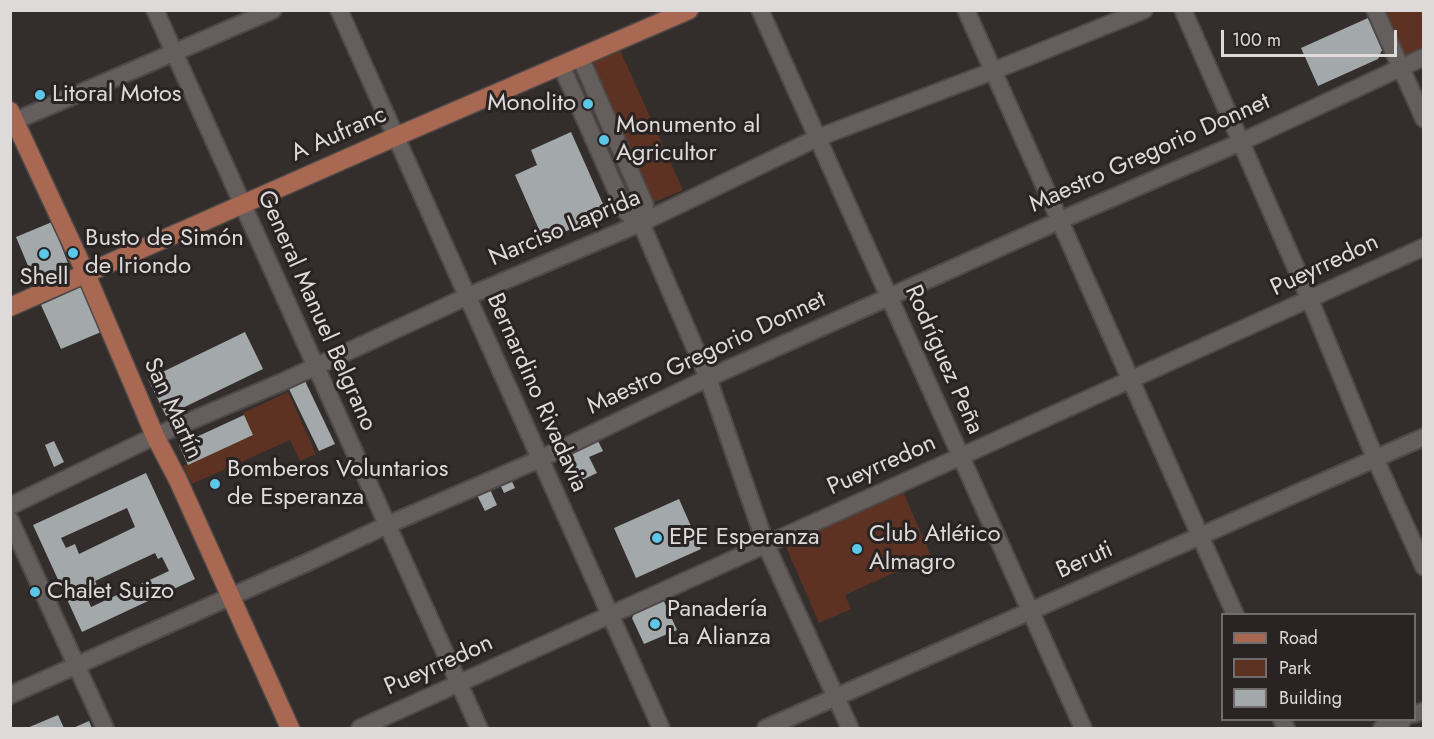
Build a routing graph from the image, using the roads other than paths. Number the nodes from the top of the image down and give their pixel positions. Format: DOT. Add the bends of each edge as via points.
graph roads {
  1 [pos="155,10"];
  2 [pos="273,10"];
  3 [pos="339,10"];
  4 [pos="689,10"];
  5 [pos="760,10"];
  6 [pos="966,10"];
  7 [pos="1144,10"];
  8 [pos="1183,10"];
  9 [pos="1375,10"];
  10 [pos="174,53"];
  11 [pos="580,57"];
  12 [pos="1424,57"];
  13 [pos="561,65"];
  14 [pos="1401,67"];
  15 [pos="993,71"];
  16 [pos="12,119"];
  17 [pos="1424,119"];
  18 [pos="395,136"];
  19 [pos="817,138"];
  20 [pos="1241,142"];
  21 [pos="242,205"];
  22 [pos="1060,220"];
  23 [pos="641,223"];
  24 [pos="1424,247"];
  25 [pos="86,274"];
  26 [pos="466,297"];
  27 [pos="888,297"];
  28 [pos="1310,300"];
  29 [pos="10,307"];
  30 [pos="314,366"];
  31 [pos="708,378"];
  32 [pos="1131,381"];
  33 [pos="155,436"];
  34 [pos="1424,437"];
  35 [pos="960,458"];
  36 [pos="1375,458"];
  37 [pos="540,459"];
  38 [pos="10,506"];
  39 [pos="10,520"];
  40 [pos="387,525"];
  41 [pos="1200,536"];
  42 [pos="766,545"];
  43 [pos="1424,567"];
  44 [pos="231,596"];
  45 [pos="1030,611"];
  46 [pos="1234,613"];
  47 [pos="610,615"];
  48 [pos="77,666"];
  49 [pos="458,683"];
  50 [pos="10,695"];
  51 [pos="836,697"];
  52 [pos="1401,721"];
  53 [pos="105,729"];
  54 [pos="290,729"];
  55 [pos="360,729"];
  56 [pos="479,729"];
  57 [pos="661,729"];
  58 [pos="766,729"];
  59 [pos="850,729"];
  60 [pos="1083,729"];
  61 [pos="1382,729"];
  1 -- 10 [label="street, General Manuel Belgrano"];
  2 -- 10 [label="street"];
  3 -- 18 [label="street, Bernardino Rivadavia"];
  4 -- 11 [label="main road, A Aufranc"];
  5 -- 19 [label="street, Rodríguez Peña"];
  6 -- 15 [label="street"];
  7 -- 15 [label="street, Narciso Laprida"];
  8 -- 20 [label="street"];
  9 -- 14 [label="street"];
  10 -- 16 [label="street"];
  10 -- 21 [label="street, General Manuel Belgrano"];
  11 -- 13 [label="main road, A Aufranc"];
  11 -- 23 [label="street" via="645,205"];
  12 -- 14 [label="street, Maestro Gregorio Donnet"];
  13 -- 18 [label="main road, A Aufranc"];
  13 -- 23 [label="street" via="626,212"];
  14 -- 17 [label="street"];
  14 -- 20 [label="street, Maestro Gregorio Donnet"];
  15 -- 19 [label="street, Narciso Laprida"];
  15 -- 22 [label="street"];
  16 -- 25 [label="main road, San Martín"];
  18 -- 21 [label="main road, A Aufranc"];
  18 -- 26 [label="street, Bernardino Rivadavia"];
  19 -- 23 [label="street, Narciso Laprida"];
  19 -- 27 [label="street, Rodríguez Peña"];
  20 -- 22 [label="street, Maestro Gregorio Donnet"];
  20 -- 28 [label="street"];
  21 -- 25 [label="main road, A Aufranc"];
  21 -- 30 [label="street, General Manuel Belgrano"];
  22 -- 27 [label="street, Maestro Gregorio Donnet"];
  22 -- 32 [label="street"];
  23 -- 26 [label="street, Narciso Laprida"];
  23 -- 31 [label="street"];
  24 -- 28 [label="street, Pueyrredon"];
  25 -- 29 [label="main road, A Aufranc"];
  25 -- 33 [label="main road, San Martín"];
  26 -- 30 [label="street, Narciso Laprida"];
  26 -- 37 [label="street, Bernardino Rivadavia"];
  27 -- 31 [label="street, Maestro Gregorio Donnet"];
  27 -- 35 [label="street, Rodríguez Peña"];
  28 -- 32 [label="street, Pueyrredon"];
  28 -- 36 [label="street"];
  30 -- 33 [label="street, Narciso Laprida"];
  30 -- 40 [label="street, General Manuel Belgrano"];
  31 -- 37 [label="street, Maestro Gregorio Donnet"];
  31 -- 42 [label="street"];
  32 -- 35 [label="street, Pueyrredon"];
  32 -- 41 [label="street"];
  33 -- 38 [label="street, Narciso Laprida"];
  33 -- 44 [label="main road, San Martín"];
  34 -- 36 [label="street, Beruti"];
  35 -- 42 [label="street, Pueyrredon"];
  35 -- 45 [label="street, Rodríguez Peña"];
  36 -- 41 [label="street, Beruti"];
  36 -- 43 [label="street"];
  37 -- 40 [label="street, Maestro Gregorio Donnet"];
  37 -- 47 [label="street, Bernardino Rivadavia"];
  39 -- 48 [label="street"];
  40 -- 44 [label="street, Maestro Gregorio Donnet"];
  40 -- 49 [label="street, General Manuel Belgrano"];
  41 -- 45 [label="street, Beruti"];
  41 -- 46 [label="street"];
  42 -- 47 [label="street, Pueyrredon"];
  42 -- 51 [label="street"];
  44 -- 48 [label="street, Maestro Gregorio Donnet"];
  44 -- 54 [label="main road, San Martín"];
  45 -- 51 [label="street, Beruti"];
  45 -- 60 [label="street, Rodríguez Peña"];
  47 -- 49 [label="street, Pueyrredon"];
  47 -- 57 [label="street, Bernardino Rivadavia"];
  48 -- 50 [label="street, Maestro Gregorio Donnet"];
  48 -- 53 [label="street"];
  49 -- 55 [label="street, Pueyrredon"];
  49 -- 56 [label="street, General Manuel Belgrano"];
  51 -- 58 [label="street, Beruti"];
  51 -- 59 [label="street"];
  52 -- 61 [label="street"];
}
